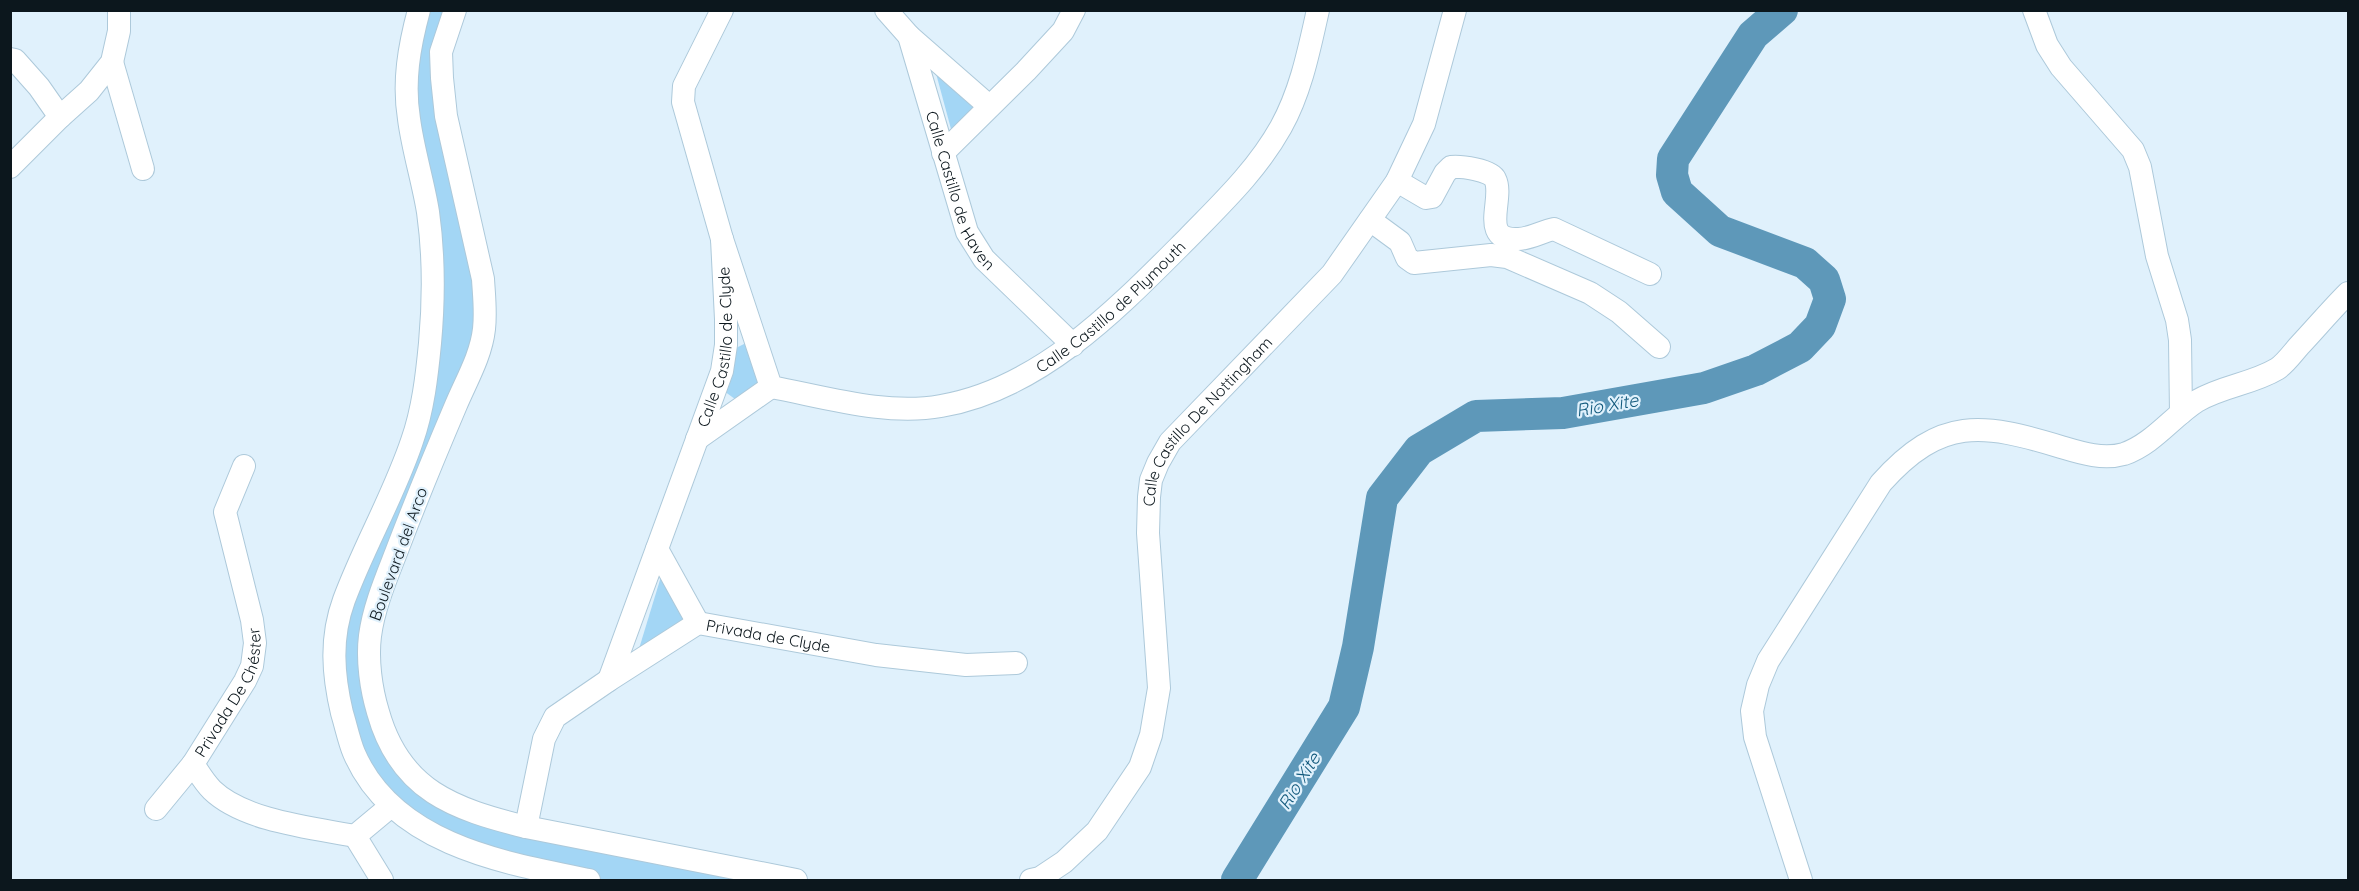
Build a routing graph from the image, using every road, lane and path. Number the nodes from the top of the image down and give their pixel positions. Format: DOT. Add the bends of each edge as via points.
graph roads {
  1 [pos="119,10"];
  2 [pos="419,10"];
  3 [pos="455,10"];
  4 [pos="722,10"];
  5 [pos="886,10"];
  6 [pos="1074,10"];
  7 [pos="1318,10"];
  8 [pos="1455,10"];
  9 [pos="2034,10"];
  10 [pos="909,36"];
  11 [pos="10,58"];
  12 [pos="112,62"];
  13 [pos="989,106"];
  14 [pos="60,117"];
  15 [pos="943,153"];
  16 [pos="10,167"];
  17 [pos="143,169"];
  18 [pos="1397,181"];
  19 [pos="1370,220"];
  20 [pos="722,239"];
  21 [pos="1650,274"];
  22 [pos="2349,293"];
  23 [pos="1074,345"];
  24 [pos="1659,347"];
  25 [pos="771,387"];
  26 [pos="2181,413"];
  27 [pos="698,440"];
  28 [pos="244,466"];
  29 [pos="657,549"];
  30 [pos="698,623"];
  31 [pos="1016,663"];
  32 [pos="609,680"];
  33 [pos="193,764"];
  34 [pos="391,806"];
  35 [pos="156,809"];
  36 [pos="526,827"];
  37 [pos="355,836"];
  38 [pos="1070,871"];
  39 [pos="382,880"];
  40 [pos="589,880"];
  41 [pos="796,880"];
  42 [pos="1031,880"];
  43 [pos="1801,880"];
  1 -- 12 [label="street"];
  2 -- 34 [label="street, Boulevard del Arco" via="406,80 408,119 432,246 433,297 426,376 412,441 343,601 333,655 334,682 354,754 370,782"];
  3 -- 36 [label="street, Boulevard del Arco" via="441,52 442,78 446,116 483,279 484,331 378,605 370,637 371,669 382,728 393,751 412,775 454,806"];
  4 -- 20 [label="street, Calle Castillo de Clyde" via="684,86 683,102"];
  5 -- 10 [label="street, Calle Castillo de Haven"];
  6 -- 13 [label="street" via="1063,31"];
  7 -- 23 [label="street, Calle Castillo de Plymouth" via="1299,88 1250,175"];
  8 -- 18 [label="street, Calle Castillo De Nottingham" via="1424,124"];
  9 -- 26 [label="street" via="2047,45 2061,67 2133,150 2157,256 2177,320"];
  10 -- 13 [label="street"];
  10 -- 15 [label="street, Calle Castillo de Haven"];
  11 -- 14 [label="street" via="39,87"];
  12 -- 14 [label="street" via="89,91"];
  12 -- 17 [label="street"];
  13 -- 15 [label="street"];
  14 -- 16 [label="street"];
  15 -- 23 [label="street, Calle Castillo de Haven" via="967,232 984,259"];
  18 -- 19 [label="street, Calle Castillo De Nottingham"];
  18 -- 21 [label="street" via="1426,198 1432,196 1451,167 1490,174 1497,190 1496,229 1504,237 1519,239 1554,229"];
  19 -- 24 [label="street" via="1400,242 1407,258 1414,263 1491,255 1507,257 1572,284 1619,312"];
  19 -- 38 [label="street, Calle Castillo De Nottingham" via="1332,274 1170,442 1158,463 1149,497 1159,688 1150,735 1140,767"];
  20 -- 25 [label="street"];
  20 -- 27 [label="street, Calle Castillo de Clyde" via="726,345 717,388"];
  22 -- 26 [label="street" via="2279,367 2261,378 2216,391"];
  23 -- 25 [label="street, Calle Castillo de Plymouth" via="1013,383 976,399 939,407 892,408"];
  25 -- 27 [label="street"];
  26 -- 43 [label="street" via="2143,445 2122,454 2101,456 2012,432 1981,429 1955,433 1926,444 1900,461 1881,483 1768,661 1752,711 1755,737"];
  27 -- 29 [label="street, Calle Castillo de Clyde"];
  28 -- 33 [label="street, Privada De Chéster" via="225,512 252,620 252,666"];
  29 -- 30 [label="street, Privada de Clyde"];
  29 -- 32 [label="street, Calle Castillo de Clyde"];
  30 -- 31 [label="street, Privada de Clyde" via="876,655 966,665"];
  30 -- 32 [label="street, Privada de Clyde"];
  32 -- 36 [label="street, Privada de Clyde" via="555,717 549,726"];
  33 -- 35 [label="street"];
  33 -- 37 [label="street, Privada De Chéster" via="213,791 231,803 258,814"];
  34 -- 37 [label="street"];
  34 -- 40 [label="street, Boulevard del Arco" via="417,826 481,855"];
  36 -- 41 [label="street, Boulevard del Arco"];
  37 -- 39 [label="street"];
  38 -- 42 [label="street"];
}
